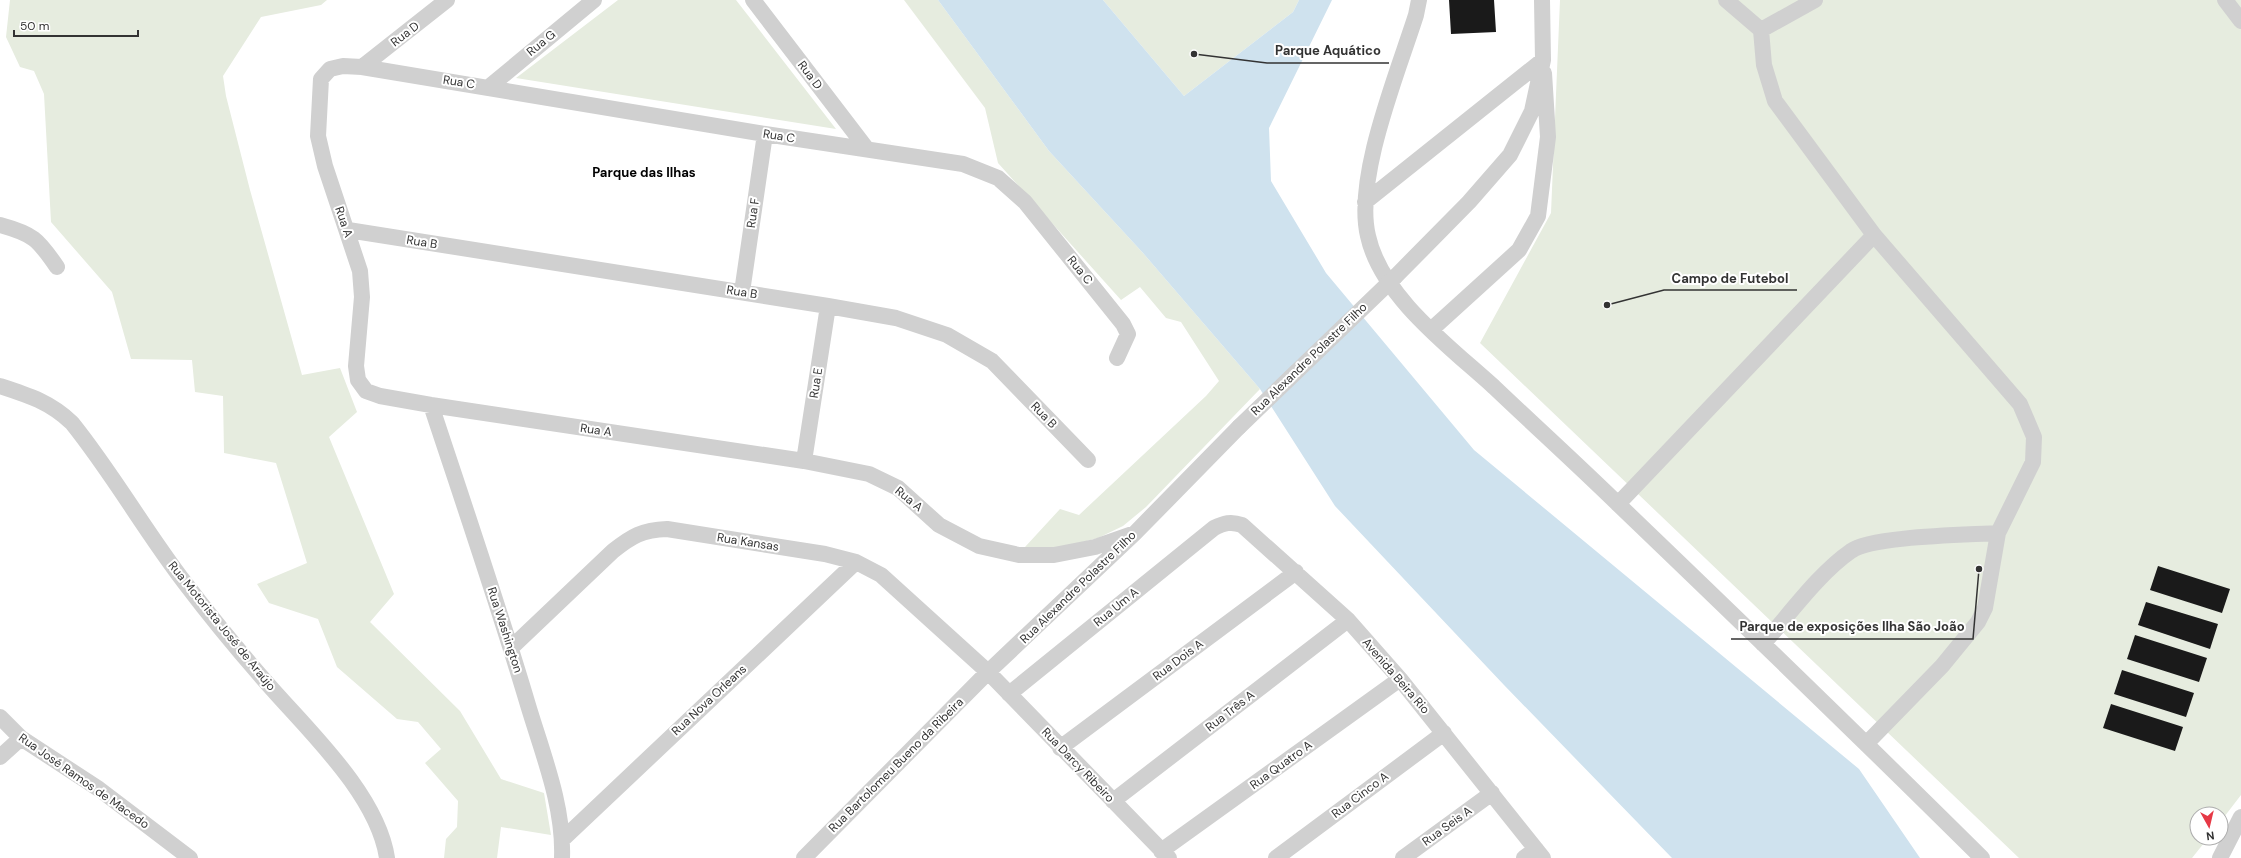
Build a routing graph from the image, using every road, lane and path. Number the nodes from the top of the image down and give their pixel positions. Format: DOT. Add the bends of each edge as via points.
graph roads {
  1 [pos="447,0"];
  2 [pos="594,0"];
  3 [pos="752,0"];
  4 [pos="1419,0"];
  5 [pos="1542,0"];
  6 [pos="1726,0"];
  7 [pos="1815,0"];
  8 [pos="2225,0"];
  9 [pos="2241,21"];
  10 [pos="1762,30"];
  11 [pos="1543,60"];
  12 [pos="362,67"];
  13 [pos="330,69"];
  14 [pos="489,87"];
  15 [pos="765,134"];
  16 [pos="866,149"];
  17 [pos="1366,202"];
  18 [pos="0,225"];
  19 [pos="348,230"];
  20 [pos="1874,235"];
  21 [pos="57,267"];
  22 [pos="742,292"];
  23 [pos="828,306"];
  24 [pos="1432,329"];
  25 [pos="1117,358"];
  26 [pos="0,386"];
  27 [pos="431,405"];
  28 [pos="1088,460"];
  29 [pos="804,461"];
  30 [pos="1618,504"];
  31 [pos="1224,523"];
  32 [pos="1135,533"];
  33 [pos="1998,533"];
  34 [pos="856,562"];
  35 [pos="1296,572"];
  36 [pos="1348,620"];
  37 [pos="1763,644"];
  38 [pos="511,648"];
  39 [pos="988,672"];
  40 [pos="1400,679"];
  41 [pos="1009,694"];
  42 [pos="0,717"];
  43 [pos="1444,733"];
  44 [pos="20,738"];
  45 [pos="1866,744"];
  46 [pos="1060,748"];
  47 [pos="0,757"];
  48 [pos="1492,793"];
  49 [pos="1113,801"];
  50 [pos="2241,818"];
  51 [pos="563,838"];
  52 [pos="1165,854"];
  53 [pos="1534,855"];
  54 [pos="190,858"];
  55 [pos="387,858"];
  56 [pos="562,858"];
  57 [pos="804,858"];
  58 [pos="1276,858"];
  59 [pos="1403,858"];
  60 [pos="1982,858"];
  61 [pos="2220,858"];
  1 -- 12 [label="street, Rua D"];
  2 -- 14 [label="street, Rua G"];
  3 -- 16 [label="street, Rua D"];
  4 -- 17 [label="street" via="1379,131 1370,169"];
  5 -- 11 [label="street, Rua Alexandre Polastre Filho"];
  6 -- 10 [label="street"];
  7 -- 10 [label="street"];
  8 -- 9 [label="street"];
  10 -- 20 [label="street" via="1764,65 1775,101"];
  11 -- 17 [label="street"];
  11 -- 24 [label="street" via="1548,136 1538,216 1519,250"];
  11 -- 32 [label="street, Rua Alexandre Polastre Filho, bridge" via="1532,111 1510,155 1469,202 1395,277 1239,427"];
  12 -- 13 [label="street, Rua C" via="343,66"];
  12 -- 14 [label="street, Rua C"];
  13 -- 19 [label="street, Rua A" via="321,79 318,136 325,166"];
  14 -- 15 [label="street, Rua C"];
  15 -- 16 [label="street, Rua C"];
  15 -- 22 [label="street, Rua F"];
  16 -- 25 [label="street, Rua C" via="963,164 998,178 1025,202 1126,329 1127,340"];
  17 -- 24 [label="street" via="1368,237 1377,263 1402,299"];
  18 -- 21 [label="street" via="23,231 40,242"];
  19 -- 22 [label="street, Rua B"];
  19 -- 27 [label="street, Rua A" via="360,271 362,297 356,366 358,380 366,391 380,396"];
  20 -- 30 [label="street"];
  20 -- 33 [label="street" via="2020,404 2034,437 2033,462"];
  22 -- 23 [label="street, Rua B"];
  23 -- 28 [label="street, Rua B" via="896,318 947,335 992,361"];
  23 -- 29 [label="street, Rua E"];
  24 -- 30 [label="street"];
  26 -- 55 [label="street, Rua Motorista José de Araújo" via="57,409 72,423 185,583 342,768 374,818"];
  27 -- 29 [label="street, Rua A"];
  27 -- 38 [label="street, Rua Washington"];
  29 -- 32 [label="street, Rua A" via="869,474 898,488 939,525 979,546 1019,555 1054,556 1094,547"];
  30 -- 37 [label="street"];
  31 -- 35 [label="street, Avenida Beira Rio" via="1242,525"];
  31 -- 41 [label="street, Rua Um A" via="1214,528"];
  32 -- 39 [label="street, Rua Alexandre Polastre Filho"];
  33 -- 37 [label="street" via="1884,542 1851,550 1828,571"];
  33 -- 45 [label="street" via="1985,608 1978,622 1942,666"];
  34 -- 38 [label="street, Rua Kansas" via="825,554 667,529 648,530 613,551"];
  34 -- 39 [label="street, Rua Kansas" via="881,575"];
  34 -- 51 [label="street, Rua Nova Orleans"];
  35 -- 36 [label="street, Avenida Beira Rio"];
  35 -- 46 [label="street, Rua Dois A"];
  36 -- 40 [label="street, Avenida Beira Rio"];
  36 -- 49 [label="street, Rua Três A"];
  37 -- 45 [label="street"];
  38 -- 51 [label="street, Rua Washington" via="552,783"];
  39 -- 41 [label="street, Rua Darcy Ribeiro"];
  39 -- 57 [label="street, Rua Bartolomeu Bueno da Ribeira"];
  40 -- 43 [label="street, Avenida Beira Rio"];
  40 -- 52 [label="street, Rua Quatro A"];
  41 -- 46 [label="street, Rua Darcy Ribeiro"];
  42 -- 44 [label="street, Rua José Ramos de Macedo"];
  43 -- 48 [label="street, Avenida Beira Rio"];
  43 -- 58 [label="street, Rua Cinco A"];
  44 -- 47 [label="street"];
  44 -- 54 [label="street, Rua José Ramos de Macedo" via="99,789"];
  45 -- 60 [label="street"];
  46 -- 49 [label="street, Rua Darcy Ribeiro"];
  48 -- 53 [label="street, Avenida Beira Rio"];
  48 -- 59 [label="street, Rua Seis A"];
  49 -- 52 [label="street, Rua Darcy Ribeiro"];
  50 -- 61 [label="street"];
  51 -- 56 [label="street, Rua Washington"];
}
